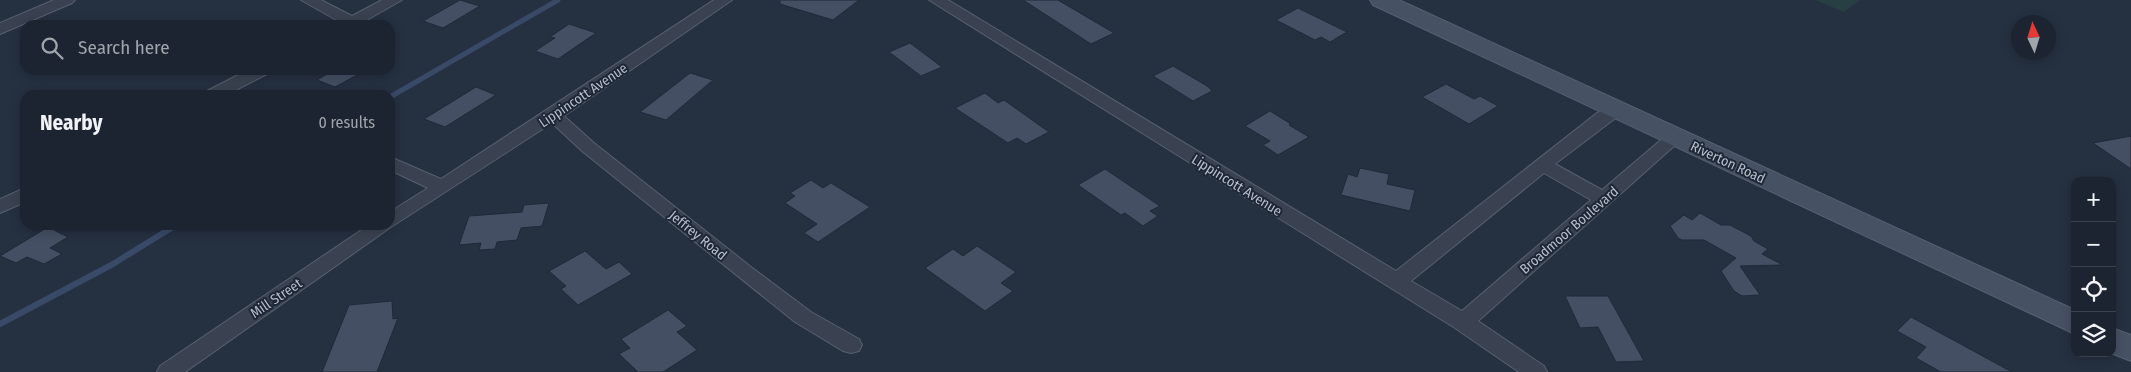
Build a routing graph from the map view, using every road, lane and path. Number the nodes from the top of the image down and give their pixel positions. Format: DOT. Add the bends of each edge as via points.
graph roads {
  1 [pos="67,0"];
  2 [pos="309,0"];
  3 [pos="394,0"];
  4 [pos="724,0"];
  5 [pos="937,0"];
  6 [pos="1382,0"];
  7 [pos="20,20"];
  8 [pos="21,20"];
  9 [pos="344,20"];
  10 [pos="355,20"];
  11 [pos="0,29"];
  12 [pos="252,75"];
  13 [pos="229,87"];
  14 [pos="223,90"];
  15 [pos="235,90"];
  16 [pos="1616,110"];
  17 [pos="553,115"];
  18 [pos="1674,138"];
  19 [pos="395,165"];
  20 [pos="1543,165"];
  21 [pos="440,186"];
  22 [pos="20,197"];
  23 [pos="1603,199"];
  24 [pos="0,207"];
  25 [pos="395,218"];
  26 [pos="377,230"];
  27 [pos="1396,282"];
  28 [pos="2071,321"];
  29 [pos="1463,322"];
  30 [pos="2116,342"];
  31 [pos="851,345"];
  32 [pos="2131,349"];
  33 [pos="168,372"];
  34 [pos="1536,372"];
  1 -- 8 [label="street"];
  2 -- 9 [label="street"];
  3 -- 10 [label="street"];
  4 -- 17 [label="street, Lippincott Avenue"];
  5 -- 27 [label="street, Lippincott Avenue"];
  6 -- 16 [label="main road, Riverton Road"];
  7 -- 11 [label="street"];
  12 -- 13 [label="street"];
  13 -- 14 [label="street"];
  13 -- 15 [label="street"];
  16 -- 18 [label="main road, Riverton Road"];
  16 -- 20 [label="street"];
  17 -- 21 [label="street, Lippincott Avenue"];
  17 -- 31 [label="street, Jeffrey Road" via="744,272 803,317"];
  18 -- 23 [label="street, Broadmoor Boulevard"];
  18 -- 28 [label="main road, Riverton Road"];
  19 -- 21 [label="street"];
  20 -- 23 [label="street"];
  20 -- 27 [label="street"];
  21 -- 25 [label="street"];
  22 -- 24 [label="street"];
  23 -- 29 [label="street, Broadmoor Boulevard"];
  26 -- 33 [label="street, Mill Street"];
  27 -- 29 [label="street, Lippincott Avenue"];
  29 -- 34 [label="street, Lippincott Avenue"];
  30 -- 32 [label="main road"];
}
